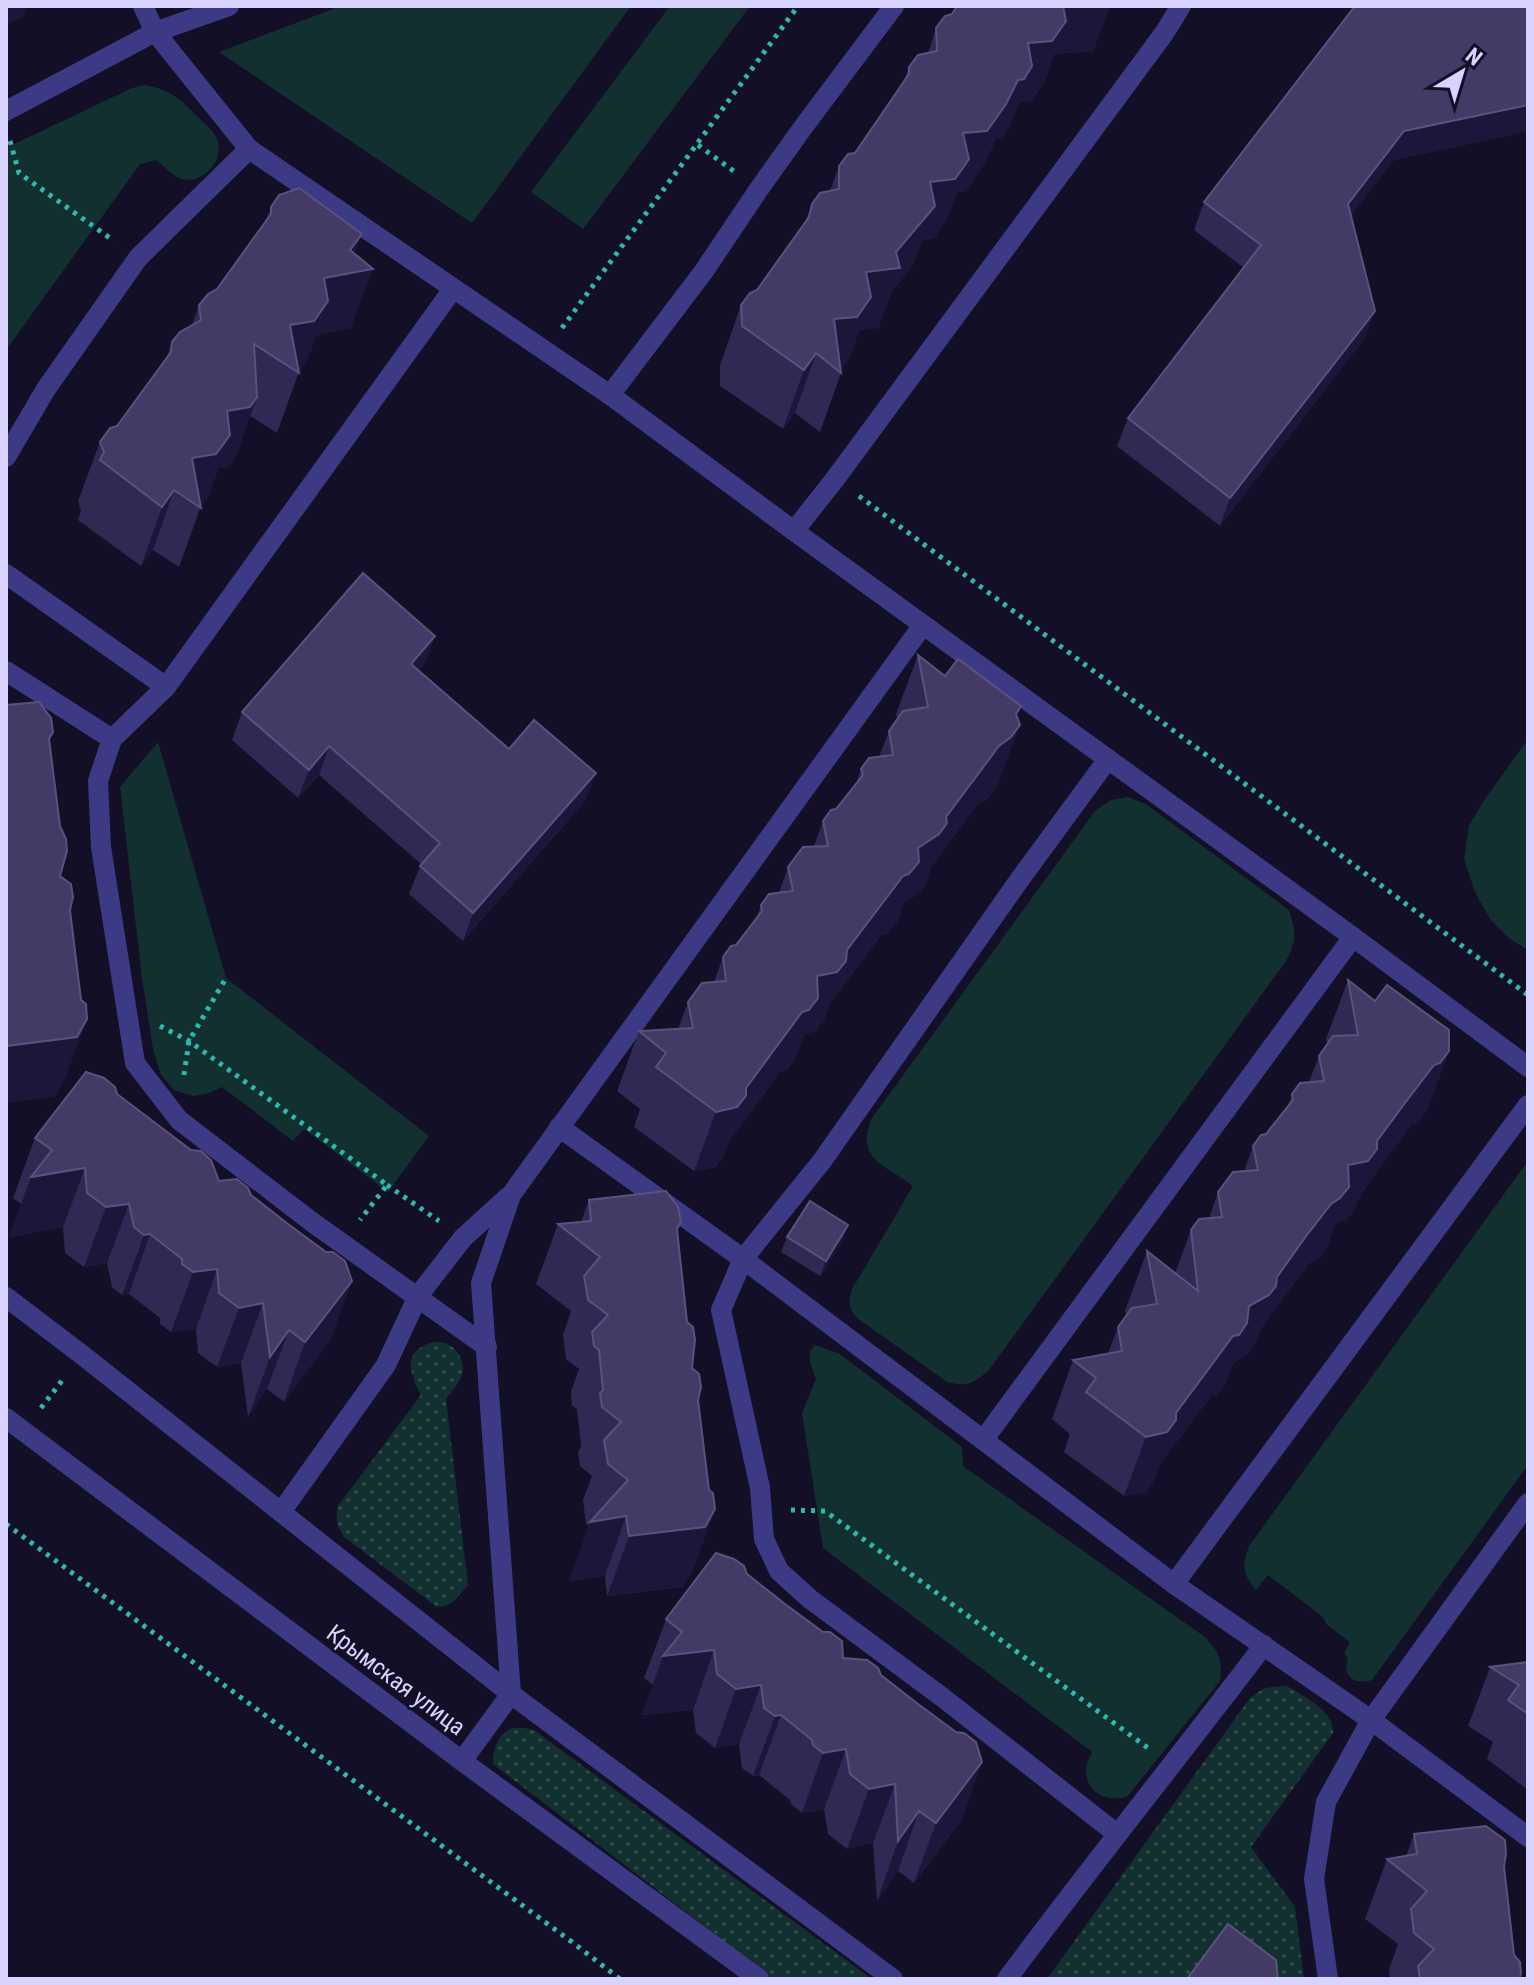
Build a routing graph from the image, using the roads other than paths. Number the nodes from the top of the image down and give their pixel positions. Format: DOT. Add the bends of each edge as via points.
graph roads {
  1 [pos="143,6"];
  2 [pos="229,6"];
  3 [pos="894,6"];
  4 [pos="1181,6"];
  5 [pos="155,32"];
  6 [pos="6,111"];
  7 [pos="249,149"];
  8 [pos="453,289"];
  9 [pos="610,395"];
  10 [pos="6,457"];
  11 [pos="794,531"];
  12 [pos="6,574"];
  13 [pos="923,625"];
  14 [pos="6,671"];
  15 [pos="166,687"];
  16 [pos="112,739"];
  17 [pos="1108,759"];
  18 [pos="1353,937"];
  19 [pos="1528,1067"];
  20 [pos="1528,1105"];
  21 [pos="559,1127"];
  22 [pos="511,1195"];
  23 [pos="743,1259"];
  24 [pos="418,1296"];
  25 [pos="6,1297"];
  26 [pos="487,1347"];
  27 [pos="6,1418"];
  28 [pos="984,1439"];
  29 [pos="1528,1503"];
  30 [pos="281,1512"];
  31 [pos="1174,1584"];
  32 [pos="1264,1645"];
  33 [pos="511,1694"];
  34 [pos="1371,1720"];
  35 [pos="462,1761"];
  36 [pos="1117,1834"];
  37 [pos="1528,1837"];
  38 [pos="759,1979"];
  39 [pos="893,1979"];
  40 [pos="1007,1979"];
  41 [pos="1328,1979"];
  1 -- 5 [label="street"];
  2 -- 5 [label="street"];
  3 -- 9 [label="street"];
  4 -- 11 [label="street"];
  5 -- 6 [label="street"];
  5 -- 7 [label="street"];
  7 -- 8 [label="street"];
  7 -- 10 [label="street" via="138,258 46,389"];
  8 -- 9 [label="street"];
  8 -- 15 [label="street"];
  9 -- 11 [label="street"];
  11 -- 13 [label="street"];
  12 -- 15 [label="street"];
  13 -- 17 [label="street"];
  13 -- 21 [label="street"];
  14 -- 16 [label="street"];
  15 -- 16 [label="street"];
  16 -- 24 [label="street" via="98,781 101,847 135,1063 179,1120"];
  17 -- 18 [label="street"];
  17 -- 23 [label="street" via="822,1161"];
  18 -- 19 [label="street"];
  18 -- 28 [label="street"];
  20 -- 31 [label="street"];
  21 -- 22 [label="street"];
  21 -- 23 [label="street"];
  22 -- 24 [label="street" via="463,1238"];
  22 -- 26 [label="street" via="481,1283"];
  23 -- 28 [label="street"];
  23 -- 36 [label="street" via="721,1310 760,1488 764,1539 779,1571"];
  24 -- 26 [label="street"];
  24 -- 30 [label="street" via="386,1365"];
  25 -- 30 [label="street"];
  26 -- 33 [label="street"];
  27 -- 35 [label="street, Крымская улица"];
  28 -- 31 [label="street"];
  29 -- 34 [label="street"];
  30 -- 33 [label="street"];
  31 -- 32 [label="street"];
  32 -- 34 [label="street"];
  32 -- 36 [label="street"];
  33 -- 35 [label="street"];
  33 -- 39 [label="street"];
  34 -- 37 [label="street"];
  34 -- 41 [label="street" via="1326,1802 1314,1879"];
  35 -- 38 [label="street, Крымская улица"];
  36 -- 40 [label="street"];
}
